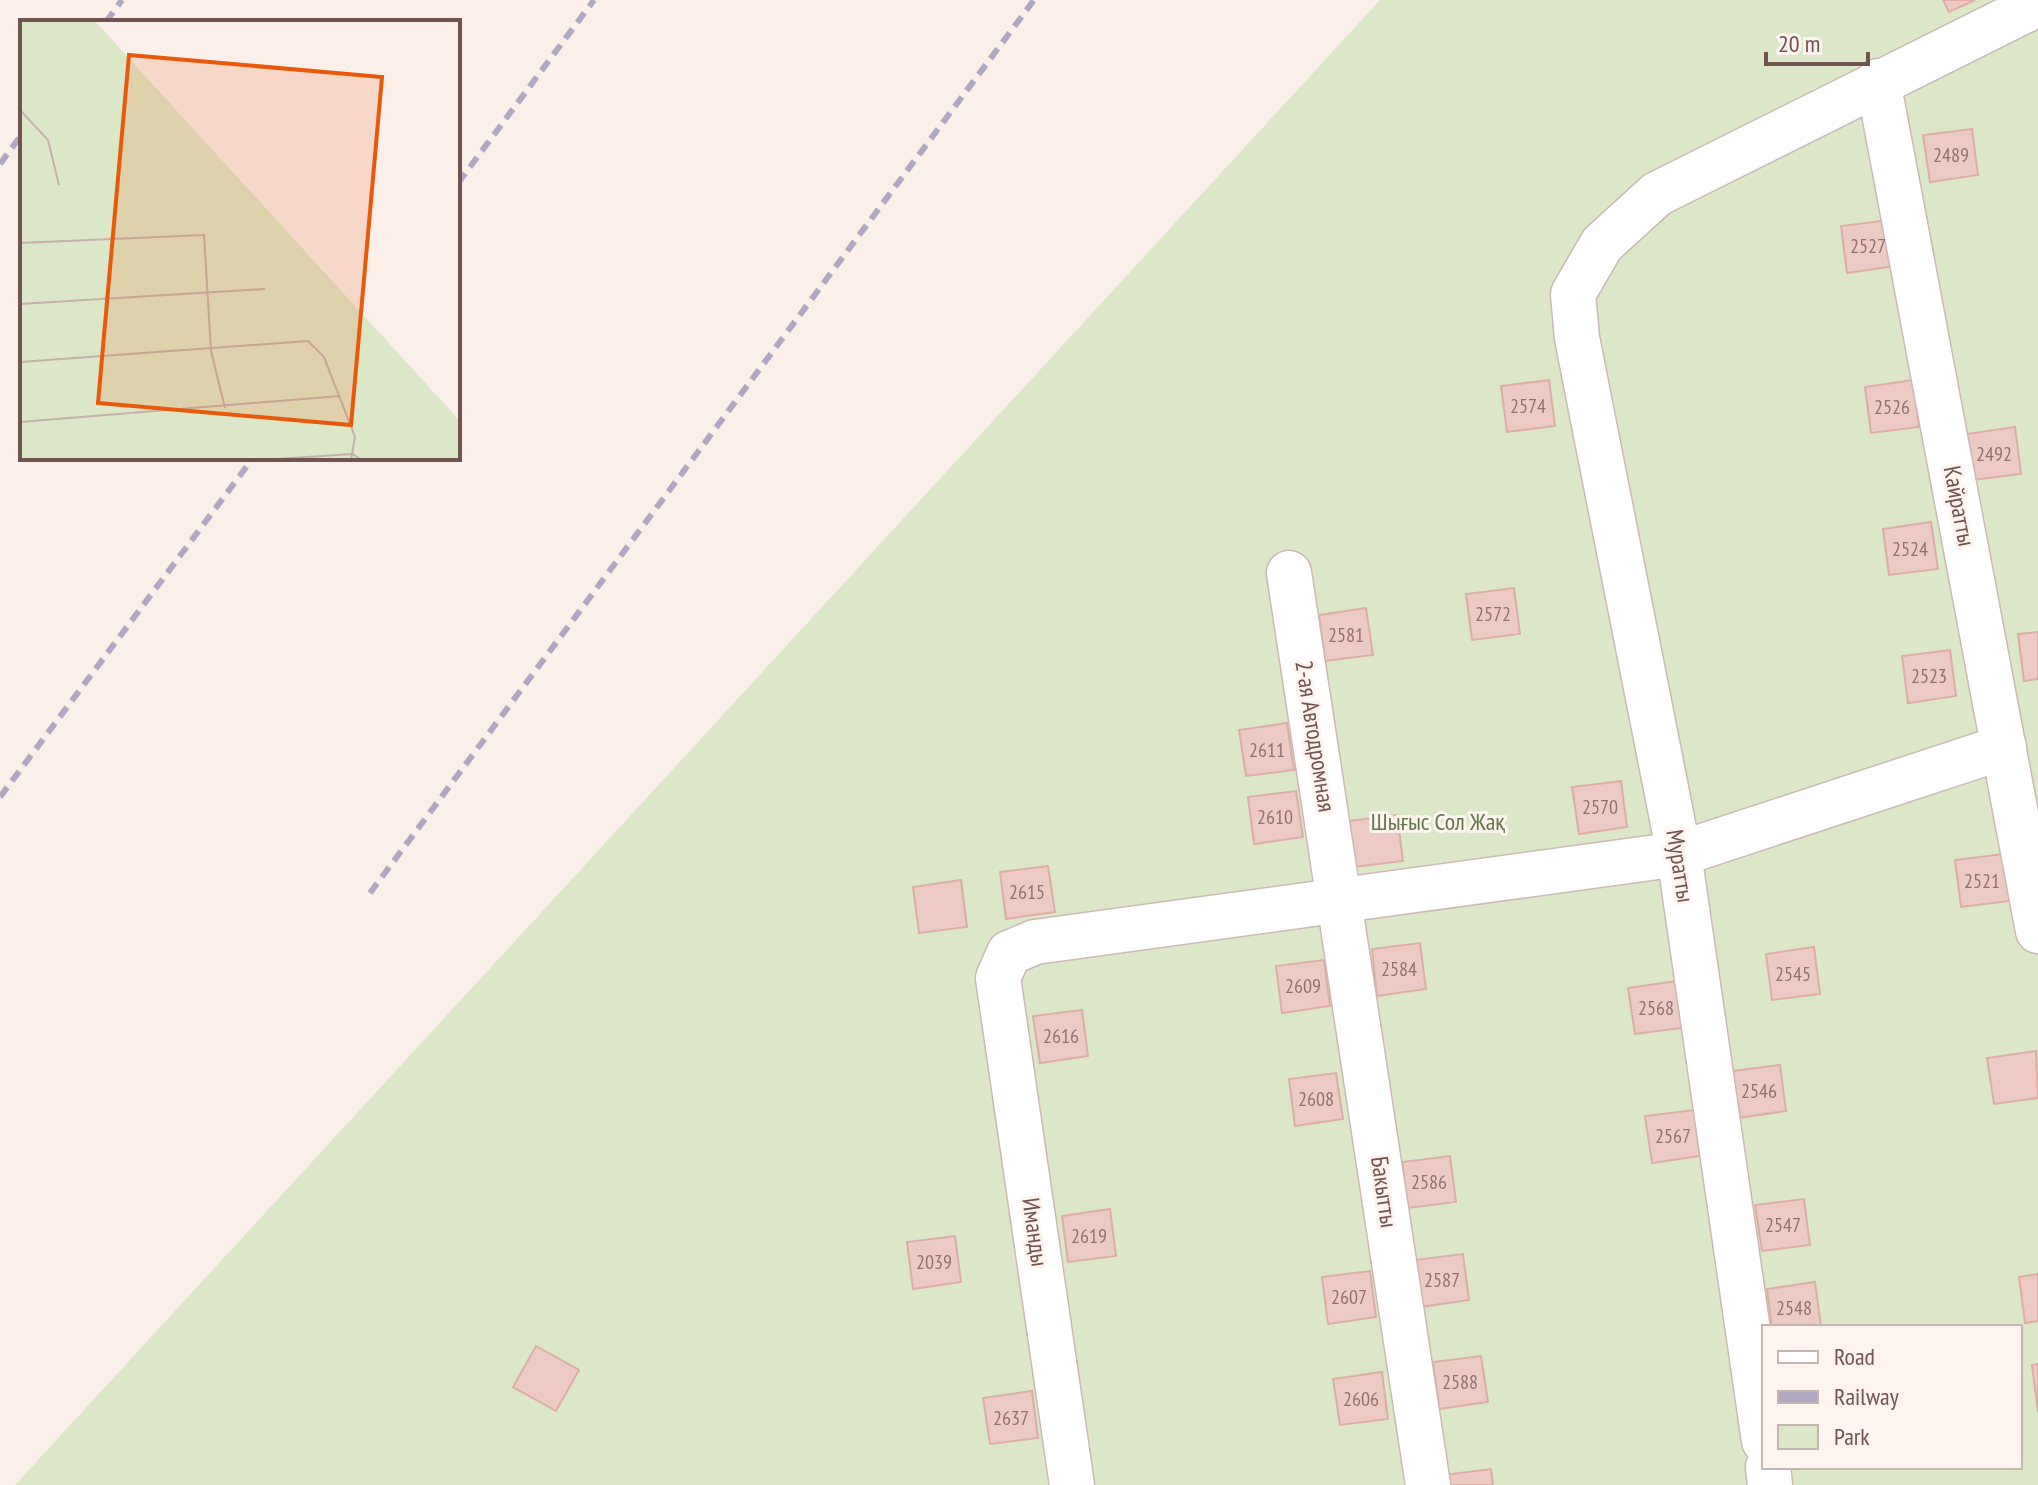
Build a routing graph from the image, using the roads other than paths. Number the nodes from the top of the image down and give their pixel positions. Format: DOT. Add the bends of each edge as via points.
graph roads {
  1 [pos="2038,4"];
  2 [pos="1878,81"];
  3 [pos="1289,573"];
  4 [pos="2004,747"];
  5 [pos="1679,854"];
  6 [pos="1341,899"];
  7 [pos="2038,931"];
  8 [pos="1762,1427"];
  9 [pos="1072,1485"];
  10 [pos="1428,1485"];
  1 -- 2 [label="street"];
  2 -- 4 [label="street, Кайратты"];
  2 -- 5 [label="street, Муратты" via="1657,194 1602,244 1573,294 1577,338"];
  3 -- 6 [label="street, 2-ая Автодромная"];
  4 -- 5 [label="street"];
  4 -- 7 [label="street, Кайратты"];
  5 -- 6 [label="street"];
  5 -- 8 [label="street, Муратты"];
  6 -- 9 [label="street, Иманды" via="1035,942 1009,953 998,978"];
  6 -- 10 [label="street, Бакытты"];
}
